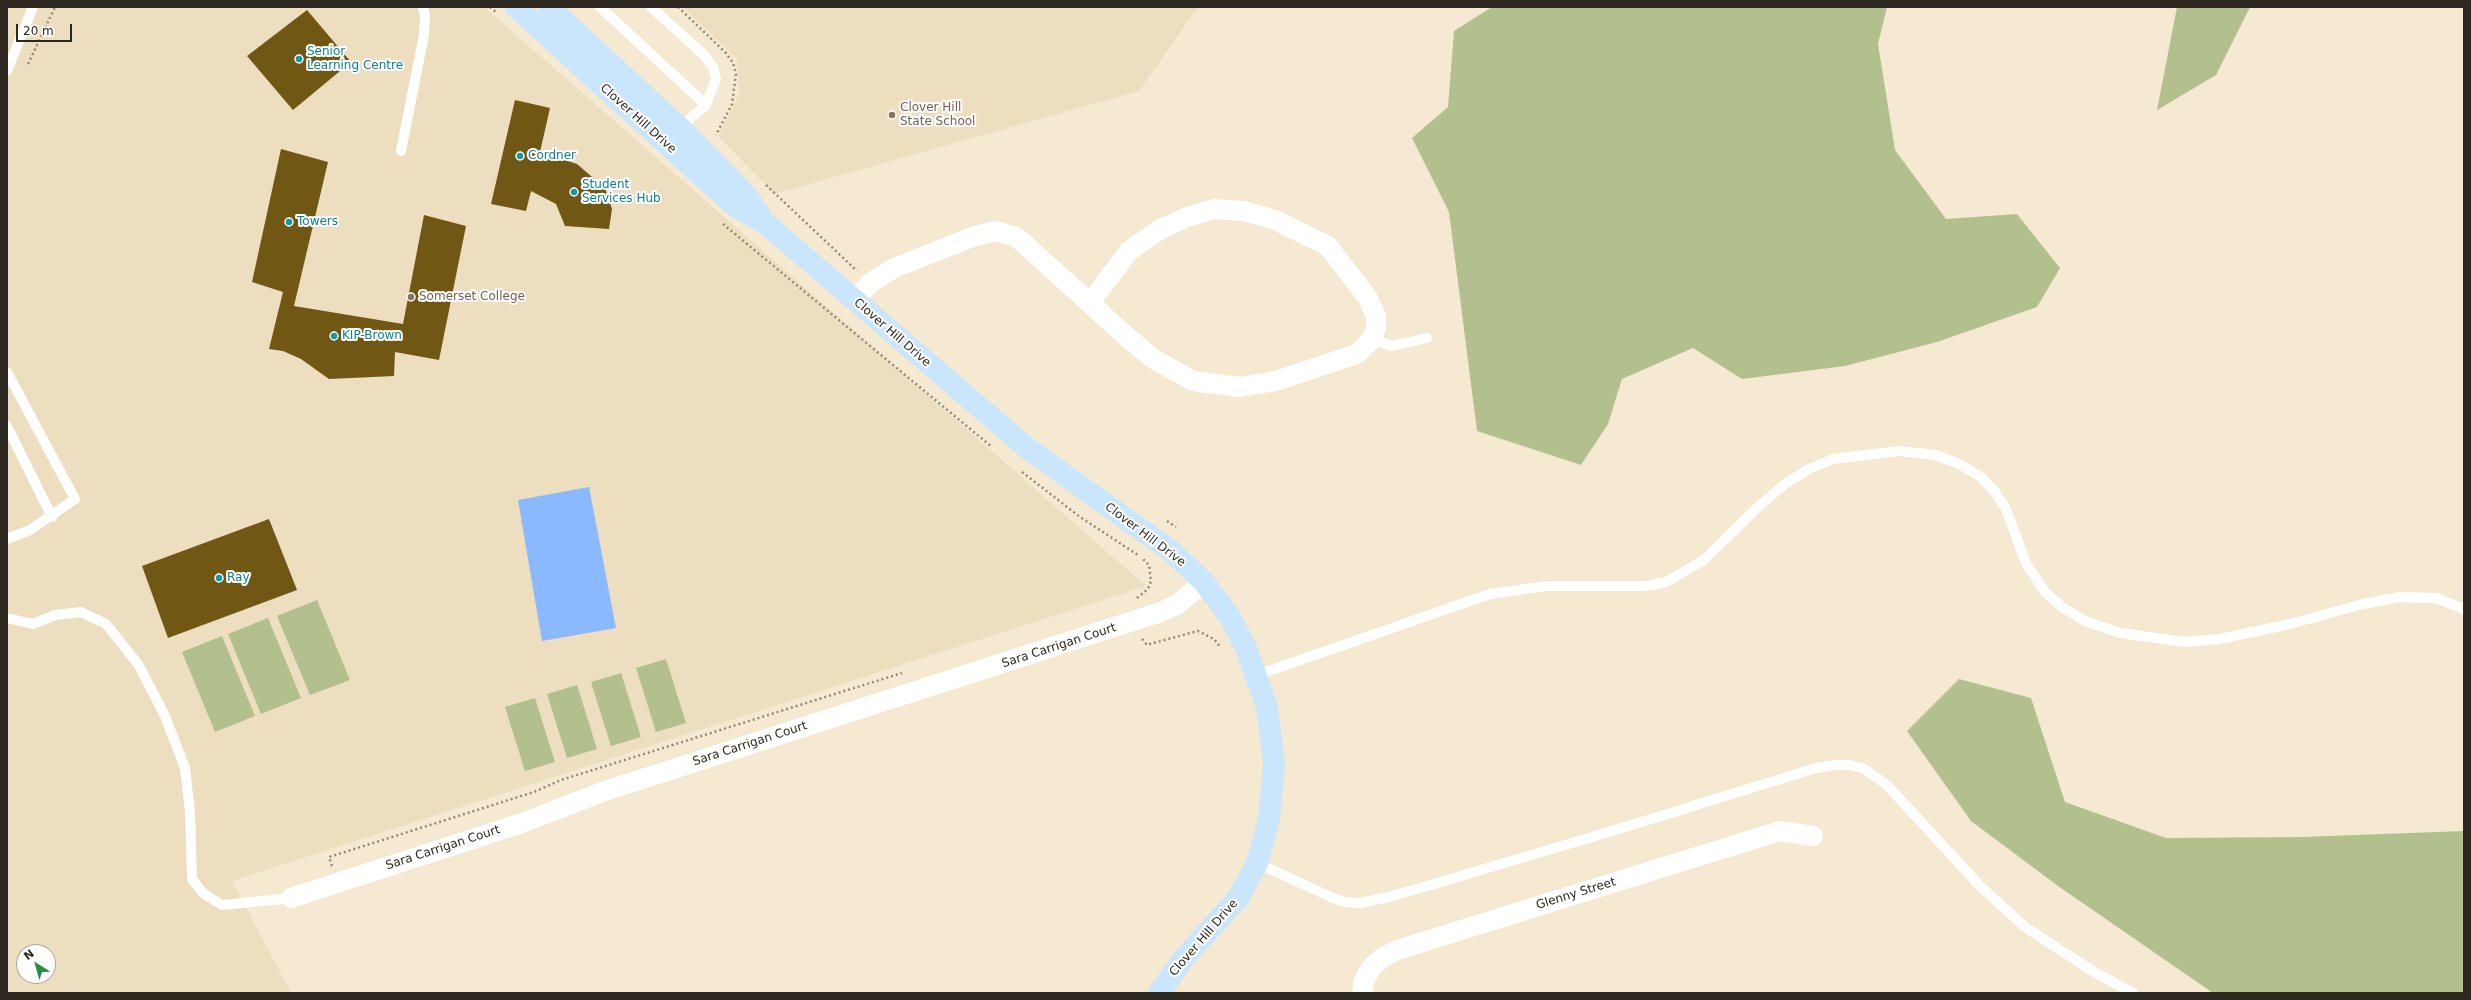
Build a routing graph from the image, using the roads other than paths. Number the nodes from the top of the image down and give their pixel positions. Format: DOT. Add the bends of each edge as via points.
graph roads {
  1 [pos="33,7"];
  2 [pos="423,7"];
  3 [pos="549,7"];
  4 [pos="600,7"];
  5 [pos="651,7"];
  6 [pos="508,12"];
  7 [pos="7,71"];
  8 [pos="706,104"];
  9 [pos="680,128"];
  10 [pos="655,135"];
  11 [pos="401,151"];
  12 [pos="765,223"];
  13 [pos="854,300"];
  14 [pos="1090,303"];
  15 [pos="1427,338"];
  16 [pos="1372,339"];
  17 [pos="7,372"];
  18 [pos="7,426"];
  19 [pos="52,517"];
  20 [pos="7,539"];
  21 [pos="1204,582"];
  22 [pos="2464,609"];
  23 [pos="7,618"];
  24 [pos="1257,675"];
  25 [pos="1813,836"];
  26 [pos="1257,862"];
  27 [pos="291,898"];
  28 [pos="1159,993"];
  29 [pos="1362,993"];
  30 [pos="2133,993"];
  1 -- 7 [label="lane"];
  2 -- 11 [label="lane" via="424,35"];
  3 -- 9 [label="street, Clover Hill Drive"];
  4 -- 8 [label="lane"];
  5 -- 8 [label="lane" via="704,55 713,67 716,79"];
  6 -- 10 [label="street, Clover Hill Drive"];
  8 -- 9 [label="lane"];
  9 -- 10 [label="lane" via="670,133"];
  9 -- 12 [label="street, Clover Hill Drive" via="747,196"];
  10 -- 12 [label="street, Clover Hill Drive" via="736,206"];
  12 -- 13 [label="street, Clover Hill Drive"];
  13 -- 14 [label="street" via="870,283 894,268 987,232 1003,232 1021,241"];
  13 -- 21 [label="street, Clover Hill Drive" via="1027,448 1170,551"];
  14 -- 16 [label="street" via="1152,358 1193,381 1225,387 1254,386 1303,373 1357,354"];
  14 -- 16 [label="street" via="1129,251 1159,230 1187,217 1214,209 1244,211 1275,220 1328,246 1372,306 1376,316 1376,328"];
  15 -- 16 [label="lane" via="1392,346"];
  17 -- 19 [label="lane" via="75,499"];
  18 -- 19 [label="lane"];
  19 -- 20 [label="lane" via="30,530"];
  21 -- 24 [label="street, Clover Hill Drive" via="1230,617"];
  21 -- 27 [label="street, Sara Carrigan Court" via="1178,604 1162,612 605,791 522,823"];
  22 -- 24 [label="lane" via="2436,598 2400,597 2219,639 2185,642 2120,634 2085,621 2062,607 2045,592 2026,563 2005,507 1981,478 1959,464 1936,455 1899,452 1833,459 1809,469 1785,484 1759,506 1704,560 1666,582 1646,586 1546,586 1490,594"];
  23 -- 27 [label="lane" via="33,624 55,615 81,612 106,624 138,664 165,716 185,768 190,812 192,879 203,893 222,905"];
  24 -- 26 [label="street, Clover Hill Drive" via="1267,707 1274,763 1269,819"];
  25 -- 29 [label="street, Glenny Street" via="1780,831 1397,950 1382,958 1372,968 1364,981"];
  26 -- 28 [label="street, Clover Hill Drive" via="1228,912 1184,958"];
  26 -- 30 [label="lane" via="1333,898 1360,903 1393,896 1816,768 1836,764 1850,765 1863,768 1887,785 1981,887 2025,926 2094,972"];
}
